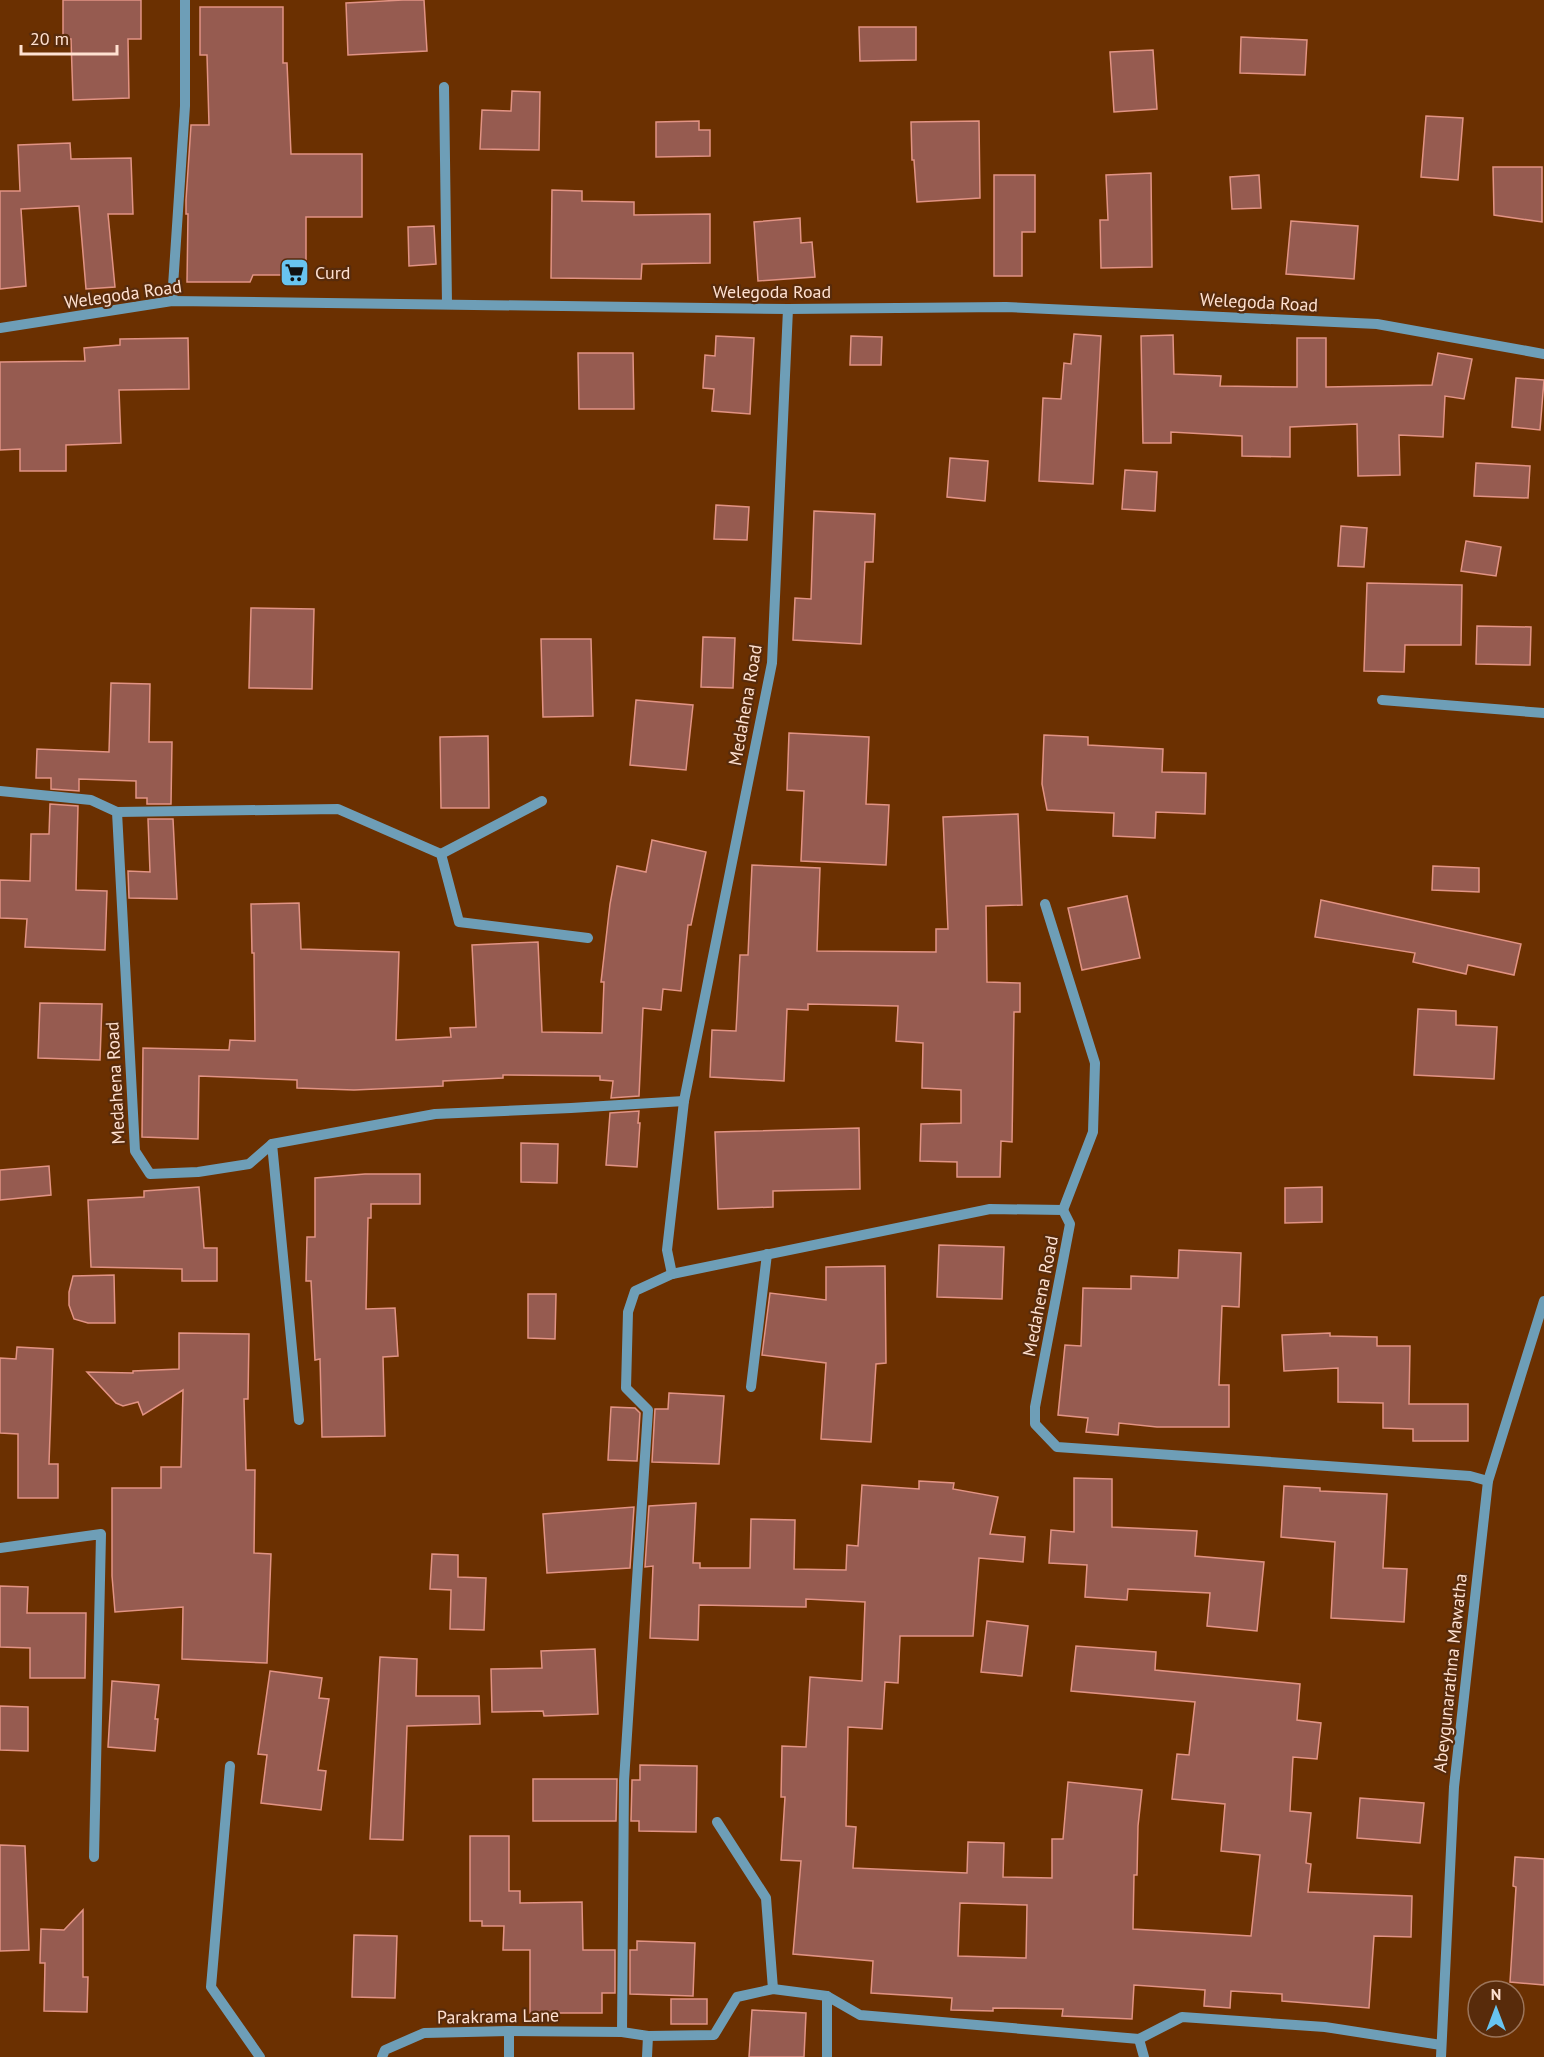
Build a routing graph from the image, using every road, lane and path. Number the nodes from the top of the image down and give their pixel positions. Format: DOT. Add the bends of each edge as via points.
graph roads {
  1 [pos="185,0"];
  2 [pos="444,87"];
  3 [pos="172,301"];
  4 [pos="447,304"];
  5 [pos="788,309"];
  6 [pos="0,328"];
  7 [pos="1544,354"];
  8 [pos="1382,700"];
  9 [pos="1544,713"];
  10 [pos="0,791"];
  11 [pos="542,801"];
  12 [pos="117,812"];
  13 [pos="441,854"];
  14 [pos="1046,904"];
  15 [pos="588,938"];
  16 [pos="684,1101"];
  17 [pos="272,1144"];
  18 [pos="1063,1210"];
  19 [pos="767,1254"];
  20 [pos="672,1274"];
  21 [pos="1544,1301"];
  22 [pos="751,1387"];
  23 [pos="299,1420"];
  24 [pos="1488,1481"];
  25 [pos="0,1548"];
  26 [pos="230,1766"];
  27 [pos="717,1822"];
  28 [pos="94,1857"];
  29 [pos="772,1989"];
  30 [pos="827,1996"];
  31 [pos="509,2031"];
  32 [pos="622,2032"];
  33 [pos="648,2036"];
  34 [pos="1139,2039"];
  35 [pos="1441,2045"];
  36 [pos="260,2057"];
  37 [pos="382,2057"];
  38 [pos="509,2057"];
  39 [pos="647,2057"];
  40 [pos="827,2057"];
  41 [pos="1144,2057"];
  42 [pos="1441,2057"];
  1 -- 3 [label="street" via="185,106"];
  2 -- 4 [label="street"];
  3 -- 4 [label="street, Welegoda Road"];
  3 -- 6 [label="street, Welegoda Road"];
  4 -- 5 [label="street, Welegoda Road"];
  5 -- 7 [label="street, Welegoda Road" via="1006,307 1377,324"];
  5 -- 16 [label="street, Medahena Road" via="772,663"];
  8 -- 9 [label="street"];
  10 -- 12 [label="street" via="91,800"];
  11 -- 13 [label="street"];
  12 -- 13 [label="street" via="338,809"];
  12 -- 17 [label="street, Medahena Road" via="135,1151 150,1174 198,1172 249,1164"];
  13 -- 15 [label="street" via="459,922"];
  14 -- 18 [label="street" via="1095,1063 1093,1132"];
  16 -- 17 [label="street" via="435,1114"];
  16 -- 20 [label="street, Medahena Road" via="667,1250"];
  17 -- 23 [label="street"];
  18 -- 19 [label="street, Medahena Road" via="990,1209"];
  18 -- 24 [label="street, Medahena Road" via="1070,1224 1035,1407 1035,1424 1057,1447 1470,1476"];
  19 -- 20 [label="street, Medahena Road"];
  19 -- 22 [label="street"];
  20 -- 32 [label="street" via="635,1291 628,1312 627,1388 648,1410 624,1781"];
  21 -- 24 [label="street, Abeygunarathna Mawatha"];
  24 -- 35 [label="street, Abeygunarathna Mawatha" via="1454,1787"];
  25 -- 28 [label="street" via="101,1534"];
  26 -- 36 [label="street" via="211,1987"];
  27 -- 29 [label="street" via="766,1898"];
  29 -- 30 [label="street"];
  29 -- 33 [label="street, Parakrama Lane" via="737,1997 714,2035"];
  30 -- 34 [label="street" via="860,2015"];
  30 -- 40 [label="street"];
  31 -- 32 [label="street, Parakrama Lane"];
  31 -- 37 [label="street, Parakrama Lane" via="424,2033 385,2050"];
  31 -- 38 [label="street"];
  32 -- 33 [label="street, Parakrama Lane"];
  33 -- 39 [label="street"];
  34 -- 35 [label="street" via="1182,2017 1325,2027"];
  34 -- 41 [label="street"];
  35 -- 42 [label="street, Abeygunarathna Mawatha"];
}
